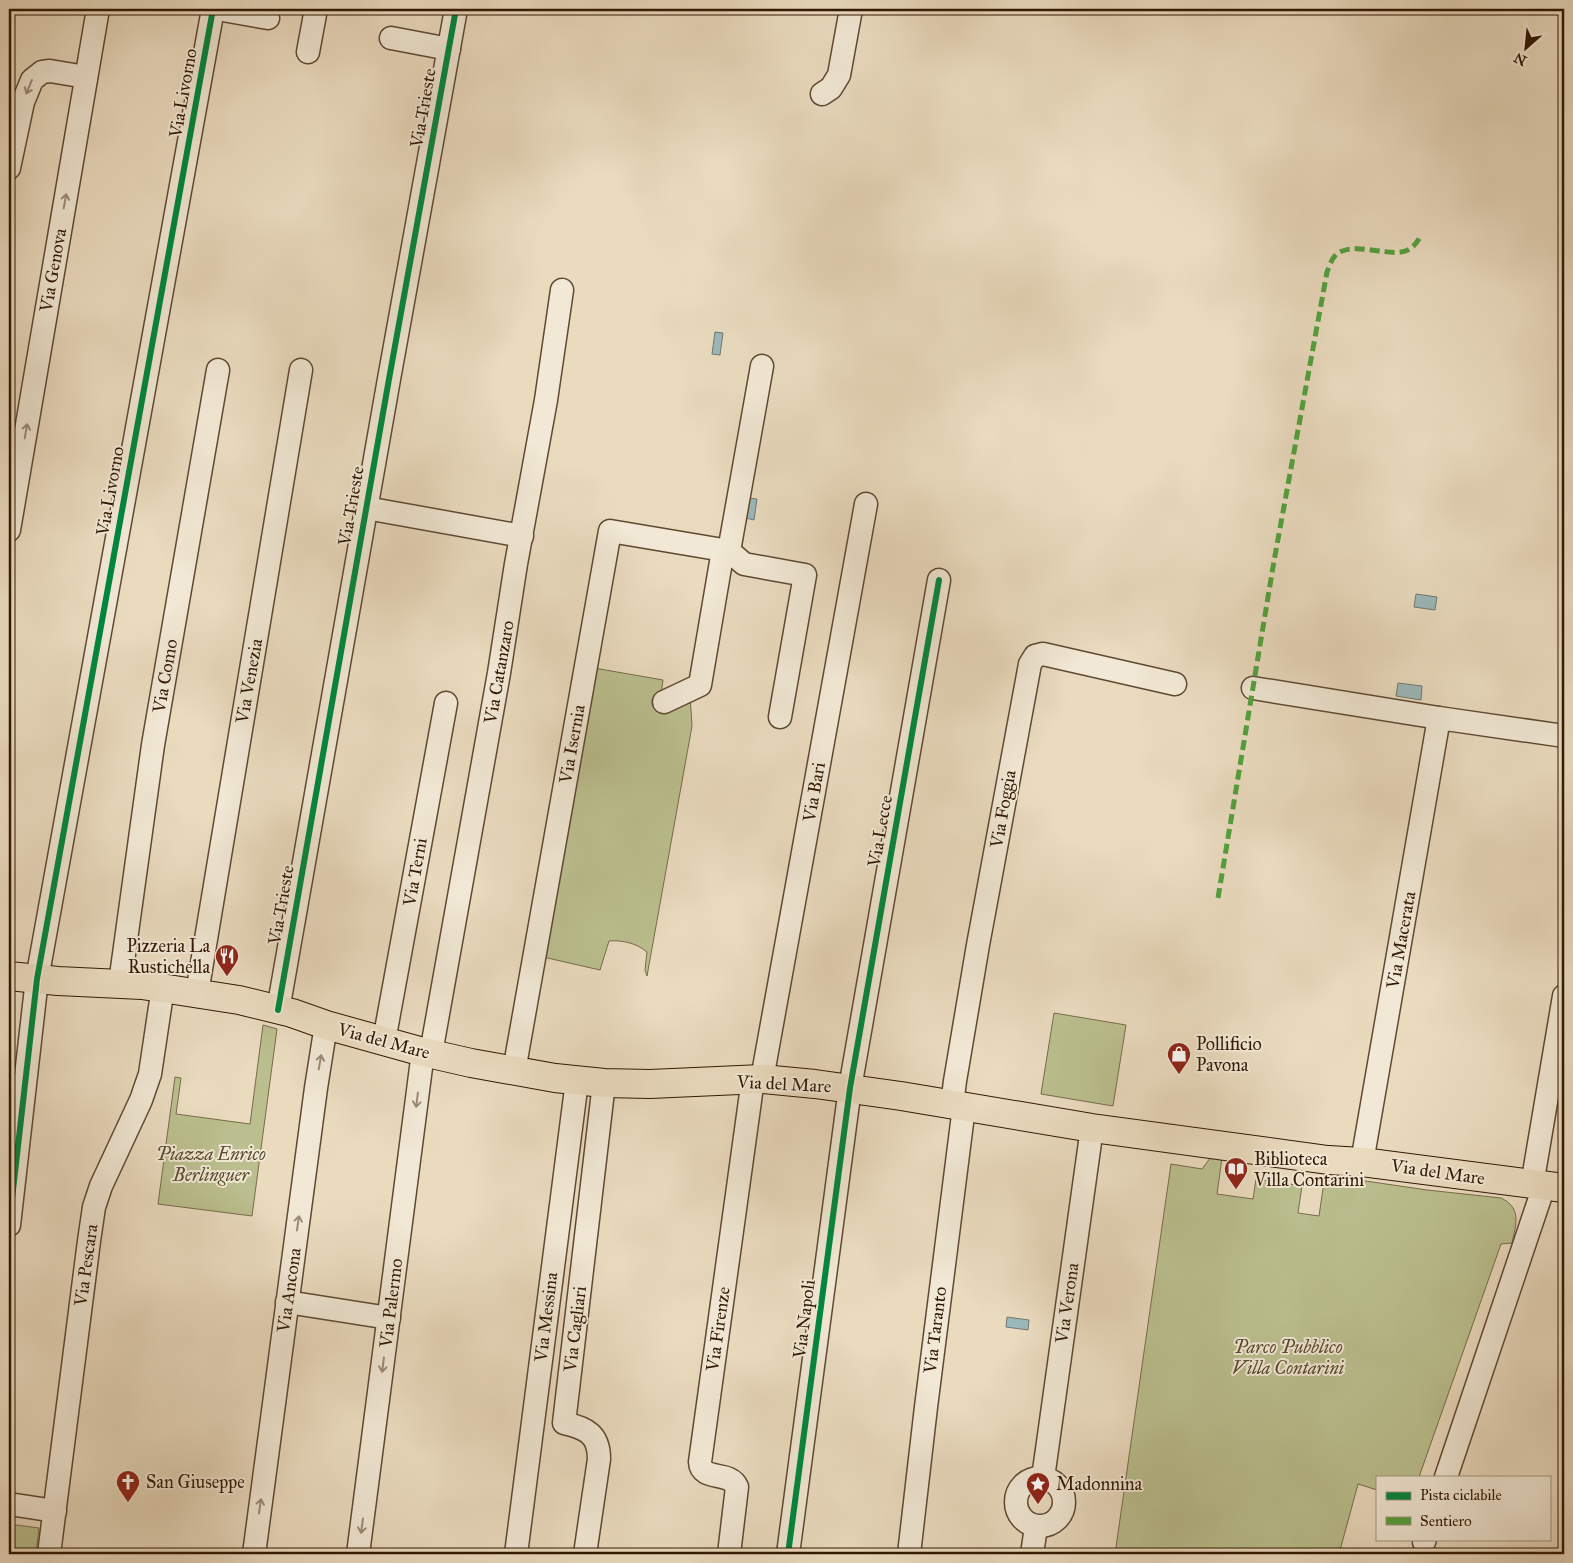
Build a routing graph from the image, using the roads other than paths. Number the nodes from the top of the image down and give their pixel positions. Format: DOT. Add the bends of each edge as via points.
graph roads {
  1 [pos="98,9"];
  2 [pos="215,9"];
  3 [pos="316,9"];
  4 [pos="456,9"];
  5 [pos="851,9"];
  6 [pos="268,18"];
  7 [pos="391,38"];
  8 [pos="449,49"];
  9 [pos="308,52"];
  10 [pos="86,77"];
  11 [pos="822,94"];
  12 [pos="9,168"];
  13 [pos="562,290"];
  14 [pos="762,366"];
  15 [pos="218,370"];
  16 [pos="301,370"];
  17 [pos="866,504"];
  18 [pos="366,508"];
  19 [pos="9,530"];
  20 [pos="522,536"];
  21 [pos="726,550"];
  22 [pos="939,580"];
  23 [pos="1176,684"];
  24 [pos="1253,688"];
  25 [pos="664,702"];
  26 [pos="446,703"];
  27 [pos="780,717"];
  28 [pos="1439,718"];
  29 [pos="1564,736"];
  30 [pos="9,976"];
  31 [pos="38,979"];
  32 [pos="120,983"];
  33 [pos="163,987"];
  34 [pos="196,992"];
  35 [pos="1564,996"];
  36 [pos="278,1010"];
  37 [pos="326,1025"];
  38 [pos="384,1041"];
  39 [pos="427,1052"];
  40 [pos="514,1071"];
  41 [pos="757,1079"];
  42 [pos="577,1081"];
  43 [pos="604,1083"];
  44 [pos="850,1088"];
  45 [pos="958,1106"];
  46 [pos="1092,1128"];
  47 [pos="1362,1162"];
  48 [pos="1547,1186"];
  49 [pos="9,1225"];
  50 [pos="287,1302"];
  51 [pos="389,1318"];
  52 [pos="533,1417"];
  53 [pos="564,1423"];
  54 [pos="1446,1476"];
  55 [pos="1042,1478"];
  56 [pos="9,1504"];
  57 [pos="55,1511"];
  58 [pos="1036,1527"];
  59 [pos="50,1554"];
  60 [pos="254,1554"];
  61 [pos="358,1554"];
  62 [pos="516,1554"];
  63 [pos="585,1554"];
  64 [pos="729,1554"];
  65 [pos="788,1554"];
  66 [pos="909,1554"];
  67 [pos="1032,1554"];
  1 -- 10 [label="street, Via Genova"];
  2 -- 6 [label="street, Via Livorno"];
  2 -- 31 [label="street, Via Livorno"];
  3 -- 9 [label="street"];
  4 -- 8 [label="street, Via Trieste"];
  5 -- 11 [label="street" via="838,75 831,88"];
  7 -- 8 [label="street"];
  8 -- 18 [label="street, Via Trieste"];
  10 -- 12 [label="street, one-way" via="50,71 42,72 32,80 23,102"];
  19 -- 10 [label="street, Via Genova, one-way"];
  13 -- 20 [label="street, Via Catanzaro"];
  14 -- 21 [label="street"];
  15 -- 32 [label="street, Via Como" via="153,745"];
  16 -- 34 [label="street, Via Venezia"];
  17 -- 41 [label="street, Via Bari"];
  18 -- 20 [label="street, Via Trieste"];
  18 -- 36 [label="street, Via Trieste"];
  20 -- 39 [label="street, Via Catanzaro"];
  21 -- 25 [label="street" via="700,685"];
  21 -- 27 [label="street, Via Isernia" via="744,564 805,575"];
  21 -- 40 [label="street, Via Isernia" via="610,531"];
  22 -- 44 [label="street, Via Lecce"];
  23 -- 45 [label="street, Via Foggia" via="1043,654 1035,656 1030,664 954,1081"];
  24 -- 28 [label="street"];
  26 -- 38 [label="street, Via Terni"];
  28 -- 29 [label="street"];
  28 -- 47 [label="street, Via Macerata"];
  30 -- 31 [label="main road, Via del Mare"];
  31 -- 32 [label="main road, Via del Mare"];
  31 -- 49 [label="street, Via Livorno"];
  32 -- 33 [label="main road, Via del Mare"];
  33 -- 34 [label="main road, Via del Mare"];
  33 -- 57 [label="street, Via Pescara" via="147,1084 94,1207"];
  34 -- 36 [label="main road, Via del Mare"];
  35 -- 48 [label="street"];
  36 -- 37 [label="main road, Via del Mare"];
  37 -- 38 [label="main road, Via del Mare"];
  50 -- 37 [label="street, Via Ancona, one-way"];
  38 -- 39 [label="main road, Via del Mare"];
  39 -- 40 [label="main road, Via del Mare"];
  39 -- 51 [label="street, Via Palermo, one-way"];
  40 -- 42 [label="main road, Via del Mare"];
  41 -- 43 [label="main road, Via del Mare"];
  41 -- 44 [label="main road, Via del Mare"];
  41 -- 64 [label="street, Via Firenze" via="700,1462 706,1473 729,1478 736,1483"];
  42 -- 43 [label="main road, Via del Mare"];
  42 -- 52 [label="street, Via Messina"];
  43 -- 53 [label="street, Via Cagliari"];
  44 -- 45 [label="main road, Via del Mare"];
  44 -- 65 [label="street, Via Napoli"];
  45 -- 46 [label="main road, Via del Mare"];
  45 -- 66 [label="street, Via Taranto"];
  46 -- 47 [label="main road, Via del Mare"];
  46 -- 55 [label="street, Via Verona"];
  47 -- 48 [label="main road, Via del Mare"];
  48 -- 54 [label="street"];
  50 -- 51 [label="street"];
  60 -- 50 [label="street, Via Ancona, one-way"];
  51 -- 61 [label="street, Via Palermo, one-way"];
  52 -- 53 [label="street"];
  52 -- 62 [label="street, Via Messina"];
  53 -- 63 [label="street" via="590,1434 599,1449"];
  55 -- 58 [label="street" via="1026,1482 1016,1495 1015,1504 1021,1519"];
  55 -- 58 [label="street" via="1061,1490 1064,1506 1051,1524"];
  56 -- 57 [label="street"];
  57 -- 59 [label="street, Via Pescara"];
  58 -- 67 [label="street"];
}
